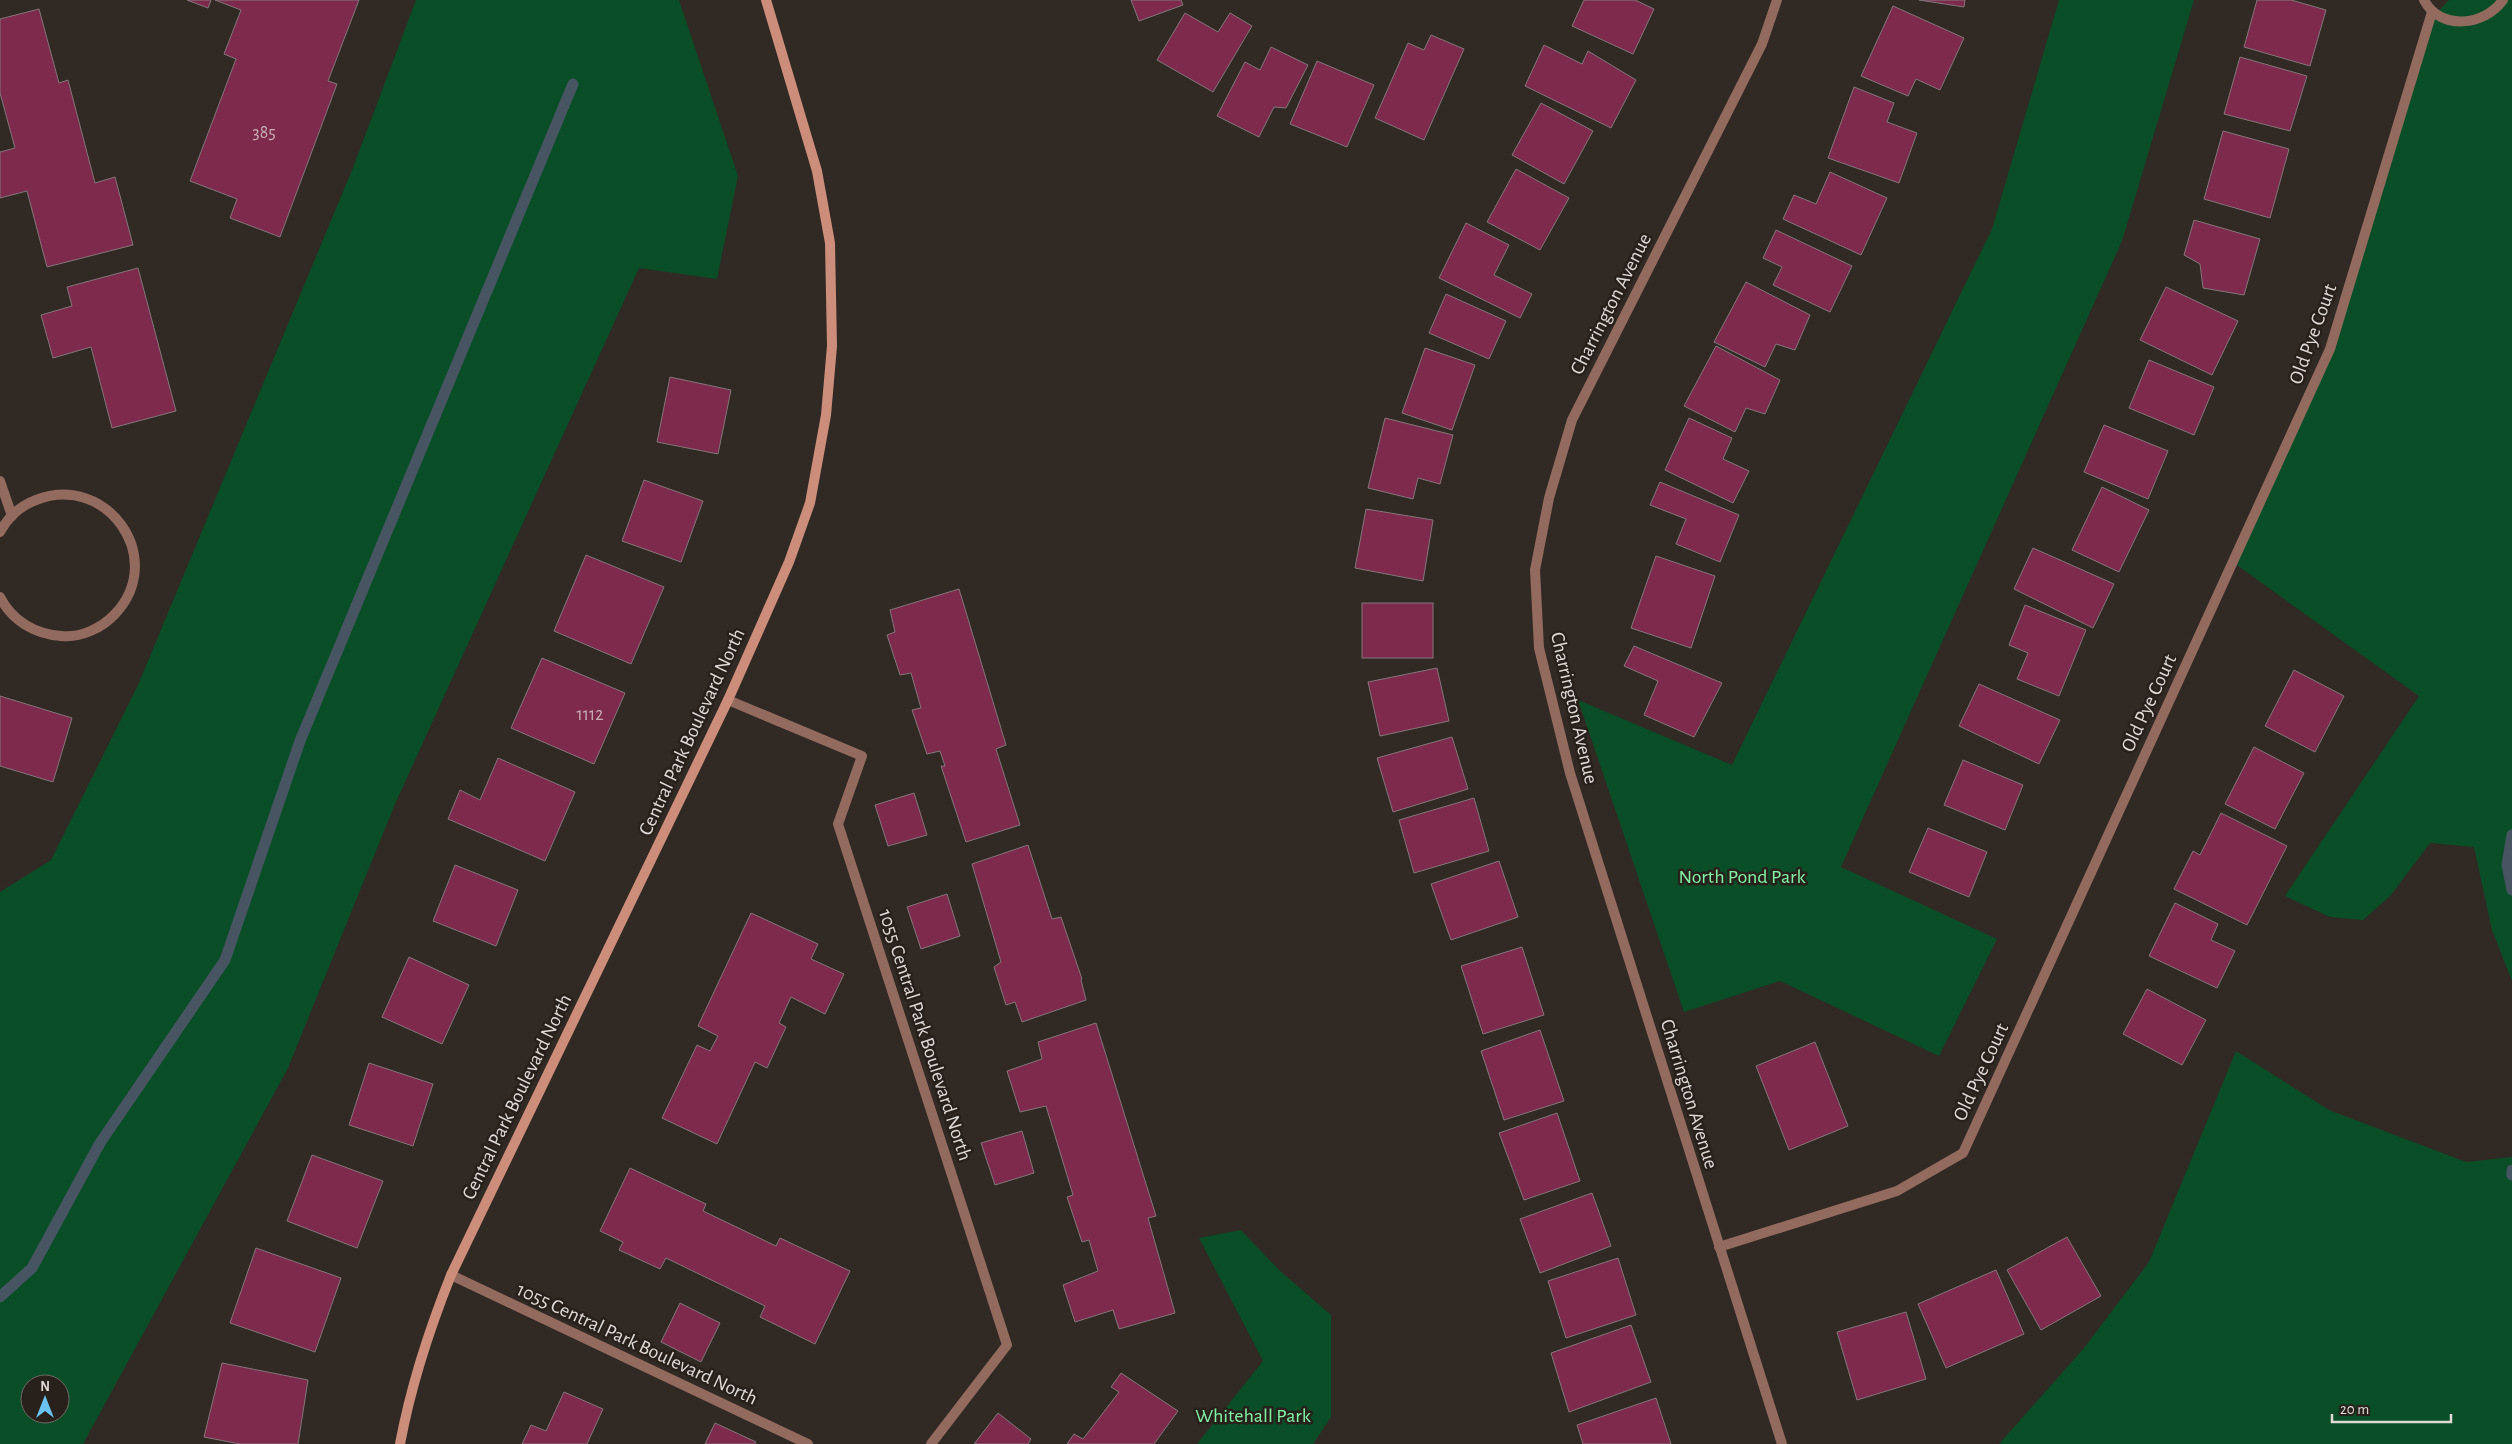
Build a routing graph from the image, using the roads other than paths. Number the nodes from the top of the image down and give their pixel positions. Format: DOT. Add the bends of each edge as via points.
graph roads {
  1 [pos="766,0"];
  2 [pos="1776,0"];
  3 [pos="2424,0"];
  4 [pos="2503,0"];
  5 [pos="2432,12"];
  6 [pos="0,480"];
  7 [pos="12,516"];
  8 [pos="0,532"];
  9 [pos="0,597"];
  10 [pos="728,700"];
  11 [pos="1719,1247"];
  12 [pos="451,1275"];
  13 [pos="400,1444"];
  14 [pos="808,1444"];
  15 [pos="931,1444"];
  16 [pos="1782,1444"];
  1 -- 10 [label="street, Central Park Boulevard North" via="818,171 830,242 832,346 826,415 810,503 789,562"];
  2 -- 11 [label="street, Charrington Avenue" via="1762,44 1572,420 1549,498 1535,570 1539,648 1570,773"];
  3 -- 5 [label="street"];
  4 -- 5 [label="street" via="2486,16 2472,21 2456,21"];
  5 -- 11 [label="street, Old Pye Court" via="2330,349 1963,1152 1897,1191"];
  6 -- 7 [label="street"];
  7 -- 8 [label="street"];
  7 -- 9 [label="street" via="24,505 47,496 71,494 95,501 115,514 128,535 135,558 133,583 123,605 106,623 86,634 64,637 41,634 21,623"];
  10 -- 12 [label="street, Central Park Boulevard North"];
  10 -- 15 [label="street, 1055 Central Park Boulevard North" via="862,756 838,824 1007,1345"];
  11 -- 16 [label="street, Charrington Avenue"];
  12 -- 13 [label="street, Central Park Boulevard North" via="429,1332 407,1406"];
  12 -- 14 [label="street, 1055 Central Park Boulevard North"];
}
